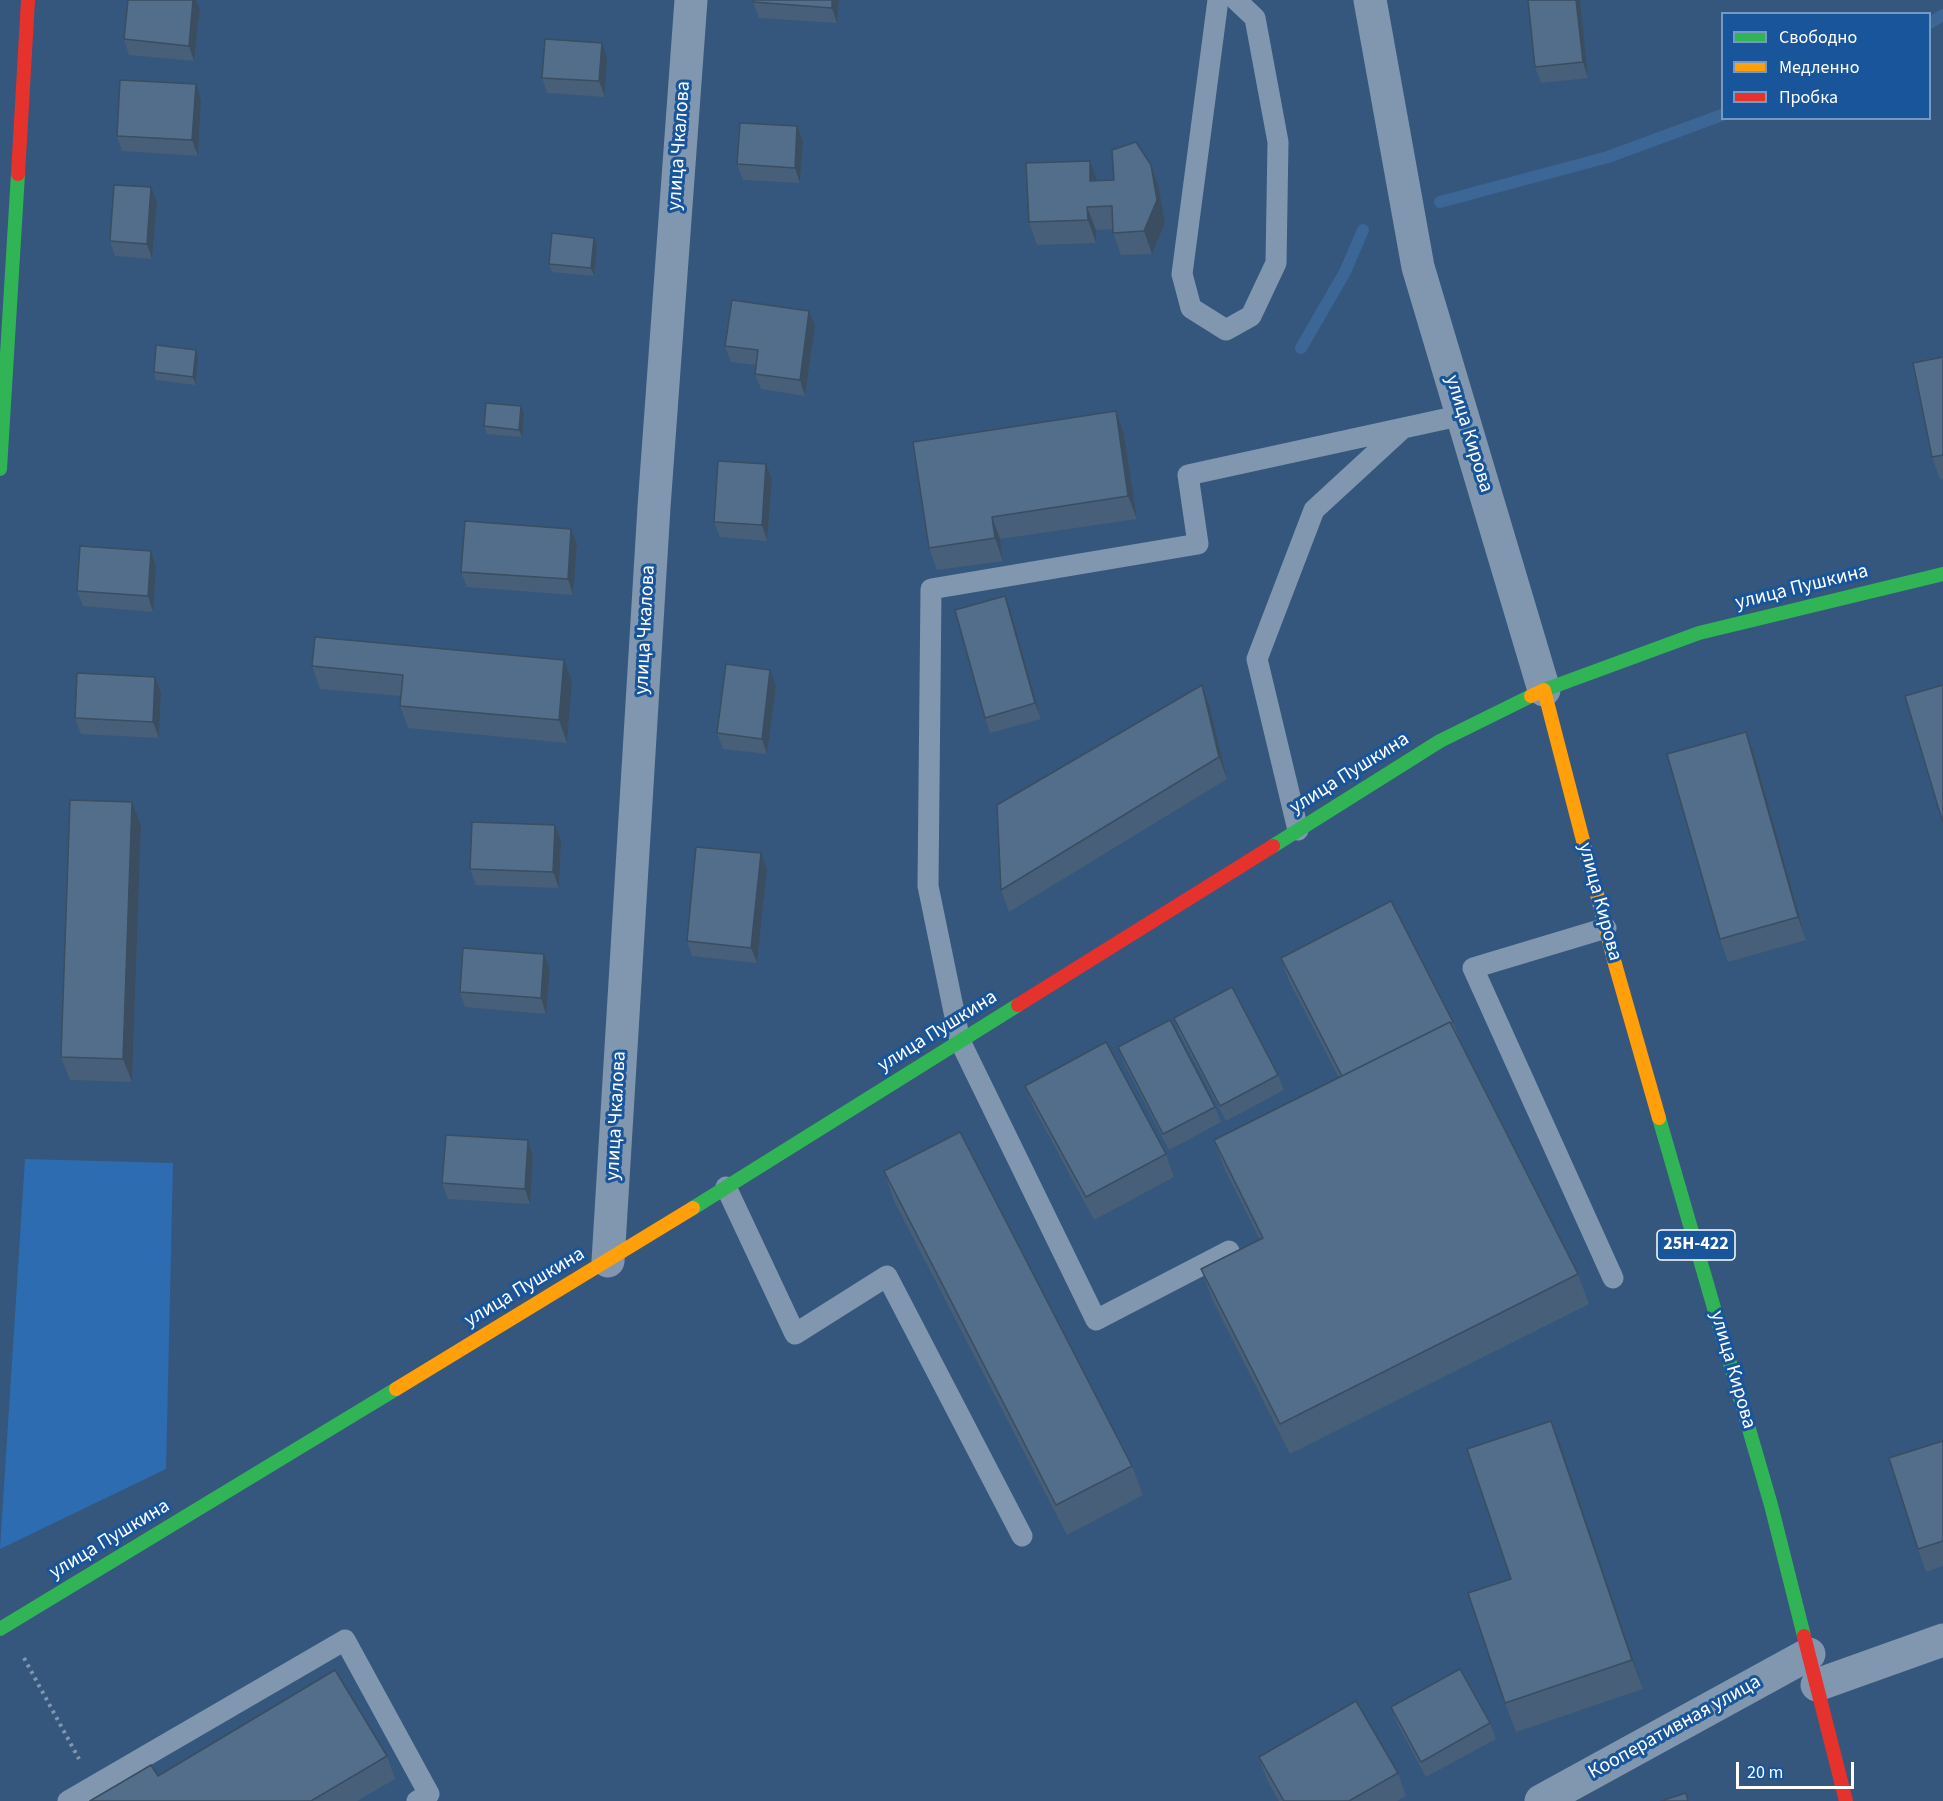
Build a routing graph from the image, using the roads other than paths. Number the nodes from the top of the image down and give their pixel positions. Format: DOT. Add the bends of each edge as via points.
graph roads {
  1 [pos="28,0"];
  2 [pos="691,0"];
  3 [pos="1218,0"];
  4 [pos="1236,0"];
  5 [pos="1370,0"];
  6 [pos="1462,415"];
  7 [pos="1402,428"];
  8 [pos="0,469"];
  9 [pos="1943,574"];
  10 [pos="1544,690"];
  11 [pos="1298,830"];
  12 [pos="1606,928"];
  13 [pos="960,1041"];
  14 [pos="726,1187"];
  15 [pos="1229,1251"];
  16 [pos="608,1261"];
  17 [pos="1612,1278"];
  18 [pos="1022,1536"];
  19 [pos="3,1627"];
  20 [pos="1943,1640"];
  21 [pos="1813,1670"];
  22 [pos="68,1801"];
  23 [pos="417,1801"];
  24 [pos="1541,1801"];
  25 [pos="1846,1801"];
  1 -- 8 [label="main road"];
  2 -- 16 [label="street, улица Чкалова" via="654,495"];
  3 -- 4 [label="lane" via="1182,274 1191,308 1226,330 1251,316 1276,263 1278,142 1255,18"];
  5 -- 6 [label="street, улица Кирова" via="1418,267"];
  6 -- 7 [label="lane"];
  6 -- 10 [label="street, улица Кирова"];
  7 -- 11 [label="lane" via="1314,510 1257,659"];
  7 -- 13 [label="lane" via="1188,475 1198,544 931,589 928,886"];
  9 -- 10 [label="main road, улица Пушкина" via="1699,633"];
  10 -- 11 [label="main road, улица Пушкина" via="1440,741"];
  10 -- 12 [label="main road, улица Кирова / 25Н-422"];
  11 -- 13 [label="main road, улица Пушкина"];
  12 -- 17 [label="lane" via="1473,968"];
  12 -- 21 [label="main road, улица Кирова / 25Н-422" via="1771,1506"];
  13 -- 14 [label="main road, улица Пушкина"];
  13 -- 15 [label="lane" via="1096,1320"];
  14 -- 16 [label="main road, улица Пушкина"];
  14 -- 18 [label="lane" via="795,1334 887,1276"];
  16 -- 19 [label="main road, улица Пушкина"];
  20 -- 21 [label="street, Кооперативная улица"];
  21 -- 24 [label="street, Кооперативная улица"];
  21 -- 25 [label="main road, улица Кирова / 25Н-422"];
  22 -- 23 [label="lane" via="345,1640 429,1794"];
}
